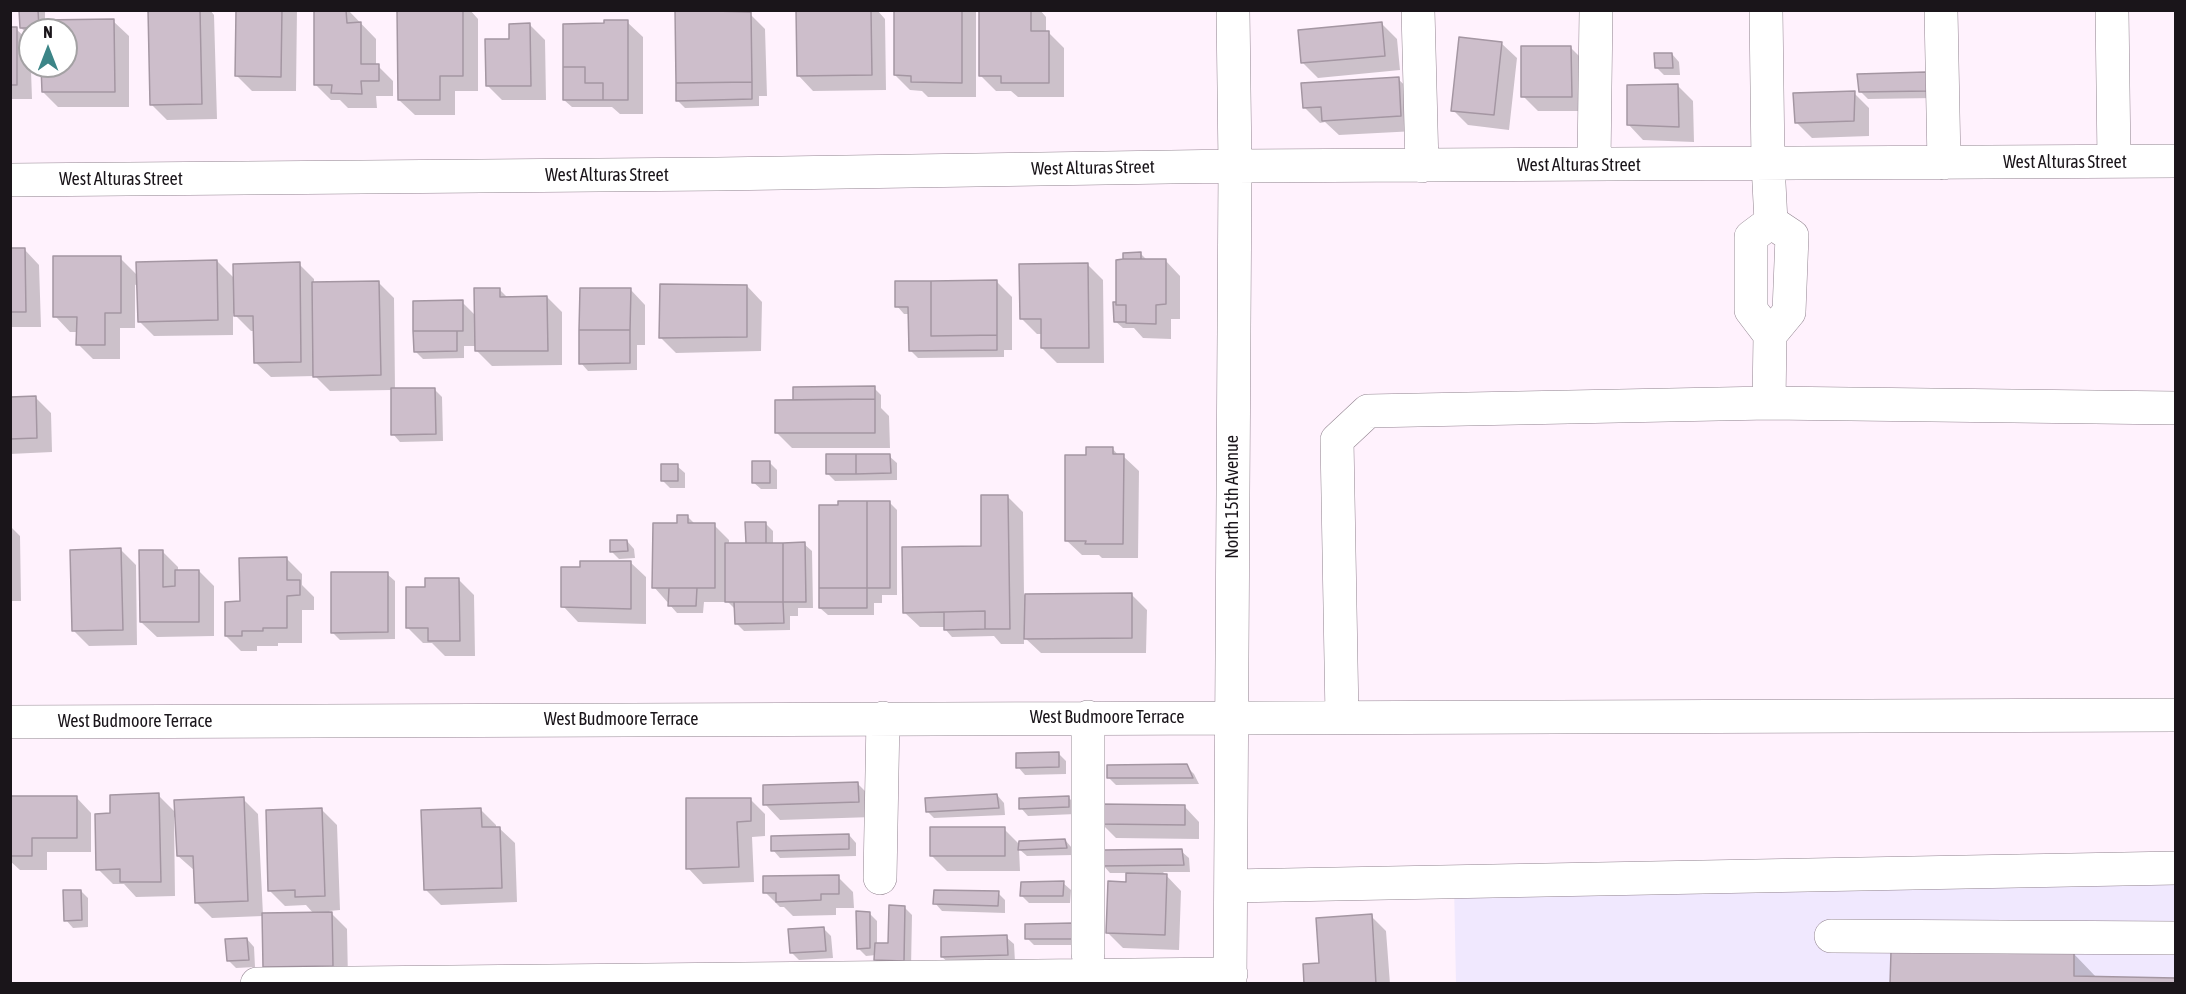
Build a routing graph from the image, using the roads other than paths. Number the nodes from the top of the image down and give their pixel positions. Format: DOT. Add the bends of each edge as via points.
graph roads {
  1 [pos="1233,10"];
  2 [pos="1418,10"];
  3 [pos="1596,10"];
  4 [pos="1766,10"];
  5 [pos="1941,10"];
  6 [pos="2112,10"];
  7 [pos="2114,161"];
  8 [pos="2175,161"];
  9 [pos="1944,163"];
  10 [pos="1594,164"];
  11 [pos="1768,164"];
  12 [pos="1235,166"];
  13 [pos="1422,166"];
  14 [pos="10,180"];
  15 [pos="1769,403"];
  16 [pos="2175,408"];
  17 [pos="2175,715"];
  18 [pos="1088,717"];
  19 [pos="1232,717"];
  20 [pos="1342,717"];
  21 [pos="883,718"];
  22 [pos="10,722"];
  23 [pos="2175,868"];
  24 [pos="880,878"];
  25 [pos="1231,886"];
  26 [pos="1831,936"];
  27 [pos="2175,938"];
  28 [pos="1088,954"];
  29 [pos="1231,979"];
  30 [pos="257,984"];
  1 -- 12 [label="street, North 15th Avenue"];
  2 -- 13 [label="street"];
  3 -- 10 [label="street"];
  4 -- 11 [label="street"];
  5 -- 9 [label="street"];
  6 -- 7 [label="street"];
  7 -- 8 [label="street, West Alturas Street"];
  7 -- 9 [label="street, West Alturas Street"];
  9 -- 11 [label="street, West Alturas Street"];
  10 -- 11 [label="street, West Alturas Street"];
  10 -- 13 [label="street, West Alturas Street"];
  11 -- 15 [label="street" via="1772,222 1792,236 1790,312 1770,335"];
  12 -- 13 [label="street, West Alturas Street"];
  12 -- 14 [label="street, West Alturas Street"];
  12 -- 19 [label="street, North 15th Avenue"];
  15 -- 16 [label="street"];
  15 -- 20 [label="street" via="1368,411 1337,440"];
  17 -- 20 [label="street, West Budmoore Terrace"];
  18 -- 19 [label="street, West Budmoore Terrace"];
  18 -- 21 [label="street, West Budmoore Terrace"];
  18 -- 28 [label="street"];
  19 -- 20 [label="street, West Budmoore Terrace"];
  19 -- 25 [label="street, North 15th Avenue"];
  21 -- 22 [label="street, West Budmoore Terrace"];
  21 -- 24 [label="street"];
  23 -- 25 [label="street"];
  25 -- 29 [label="street, North 15th Avenue"];
  26 -- 27 [label="street"];
  29 -- 30 [label="street"];
}
